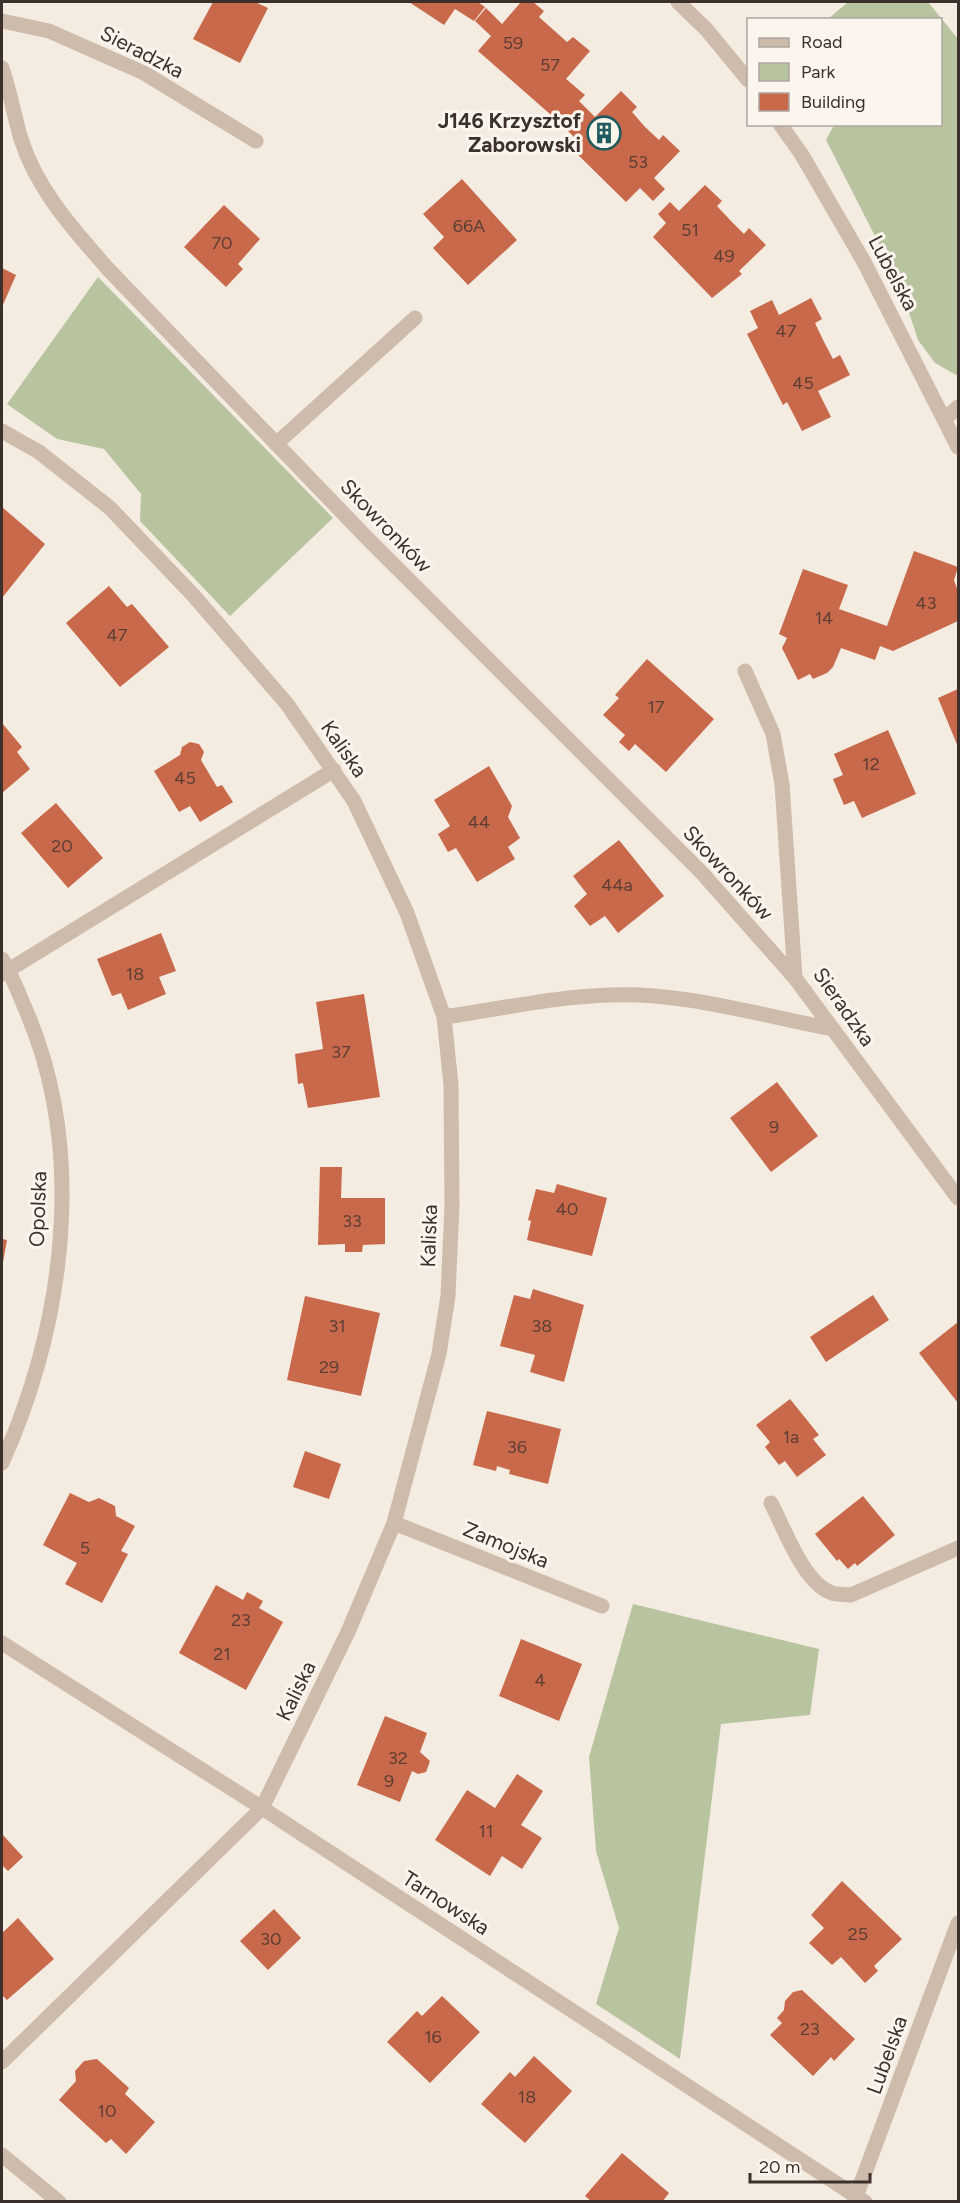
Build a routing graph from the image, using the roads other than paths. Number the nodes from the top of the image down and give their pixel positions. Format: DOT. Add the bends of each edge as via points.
graph roads {
  1 [pos="678,2"];
  2 [pos="2,21"];
  3 [pos="2,68"];
  4 [pos="747,79"];
  5 [pos="781,126"];
  6 [pos="256,141"];
  7 [pos="415,318"];
  8 [pos="958,407"];
  9 [pos="946,418"];
  10 [pos="2,431"];
  11 [pos="276,444"];
  12 [pos="958,447"];
  13 [pos="745,670"];
  14 [pos="334,770"];
  15 [pos="4,968"];
  16 [pos="795,978"];
  17 [pos="444,1017"];
  18 [pos="832,1029"];
  19 [pos="958,1198"];
  20 [pos="2,1463"];
  21 [pos="771,1503"];
  22 [pos="394,1523"];
  23 [pos="958,1548"];
  24 [pos="602,1606"];
  25 [pos="2,1643"];
  26 [pos="262,1808"];
  27 [pos="958,1923"];
  28 [pos="2,2062"];
  29 [pos="2,2155"];
  30 [pos="859,2199"];
  31 [pos="59,2202"];
  1 -- 4 [label="street"];
  2 -- 6 [label="street, Sieradzka" via="49,31 144,72"];
  3 -- 11 [label="street, Skowronków" via="22,141 36,174 68,224"];
  5 -- 9 [label="street, Lubelska" via="864,262"];
  7 -- 11 [label="street"];
  8 -- 9 [label="street"];
  9 -- 12 [label="street, Lubelska"];
  10 -- 14 [label="street, Kaliska" via="47,458 110,508 194,596 287,704"];
  11 -- 16 [label="street, Skowronków" via="686,857"];
  13 -- 16 [label="street, Sieradzka" via="773,734 782,784"];
  14 -- 15 [label="street"];
  14 -- 17 [label="street, Kaliska" via="354,801 407,913"];
  15 -- 20 [label="street, Opolska" via="39,1040 57,1106 62,1177 58,1253 48,1328 19,1424"];
  16 -- 18 [label="street, Sieradzka"];
  17 -- 18 [label="street" via="574,998 639,995"];
  17 -- 22 [label="street, Kaliska" via="452,1095 448,1296 439,1354"];
  18 -- 19 [label="street, Sieradzka"];
  21 -- 23 [label="street" via="808,1573 832,1593 851,1595"];
  22 -- 24 [label="street, Zamojska"];
  22 -- 26 [label="street, Kaliska" via="348,1632"];
  25 -- 26 [label="street, Tarnowska"];
  26 -- 28 [label="street, Kaliska"];
  26 -- 30 [label="street, Tarnowska"];
  27 -- 30 [label="street, Lubelska"];
  29 -- 31 [label="street"];
}
